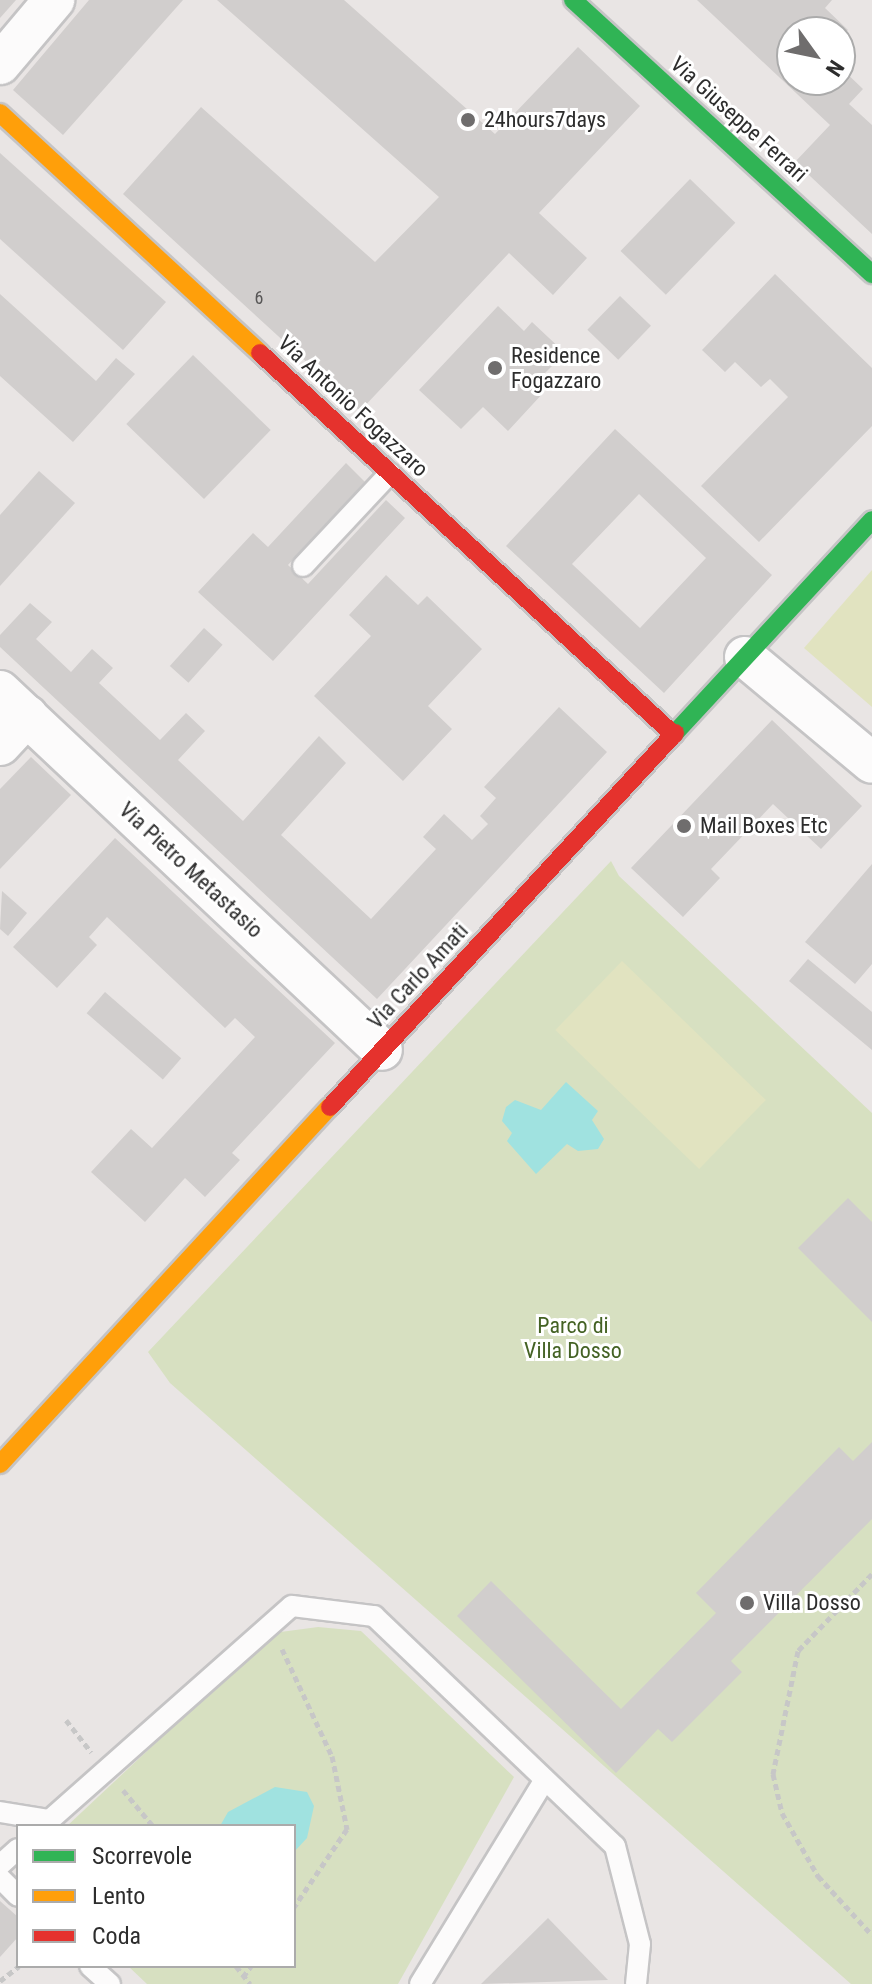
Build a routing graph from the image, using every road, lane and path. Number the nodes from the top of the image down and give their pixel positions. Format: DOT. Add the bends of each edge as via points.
graph roads {
  1 [pos="54,0"];
  2 [pos="573,0"];
  3 [pos="0,64"];
  4 [pos="0,113"];
  5 [pos="872,274"];
  6 [pos="390,473"];
  7 [pos="872,520"];
  8 [pos="303,566"];
  9 [pos="745,657"];
  10 [pos="14,703"];
  11 [pos="674,735"];
  12 [pos="0,745"];
  13 [pos="872,763"];
  14 [pos="382,1050"];
  15 [pos="0,1464"];
  16 [pos="872,1574"];
  17 [pos="267,1629"];
  18 [pos="544,1781"];
  19 [pos="0,1812"];
  20 [pos="46,1823"];
  21 [pos="16,1851"];
  22 [pos="0,1865"];
  23 [pos="0,1878"];
  24 [pos="16,1894"];
  25 [pos="296,1904"];
  26 [pos="872,1935"];
  27 [pos="16,1968"];
  28 [pos="92,1968"];
  29 [pos="237,1968"];
  30 [pos="250,1968"];
  31 [pos="243,1977"];
  32 [pos="0,1981"];
  33 [pos="110,1984"];
  34 [pos="250,1984"];
  35 [pos="420,1984"];
  36 [pos="636,1984"];
  1 -- 3 [label="street"];
  2 -- 5 [label="street, Via Giuseppe Ferrari"];
  4 -- 6 [label="street, Via Antonio Fogazzaro"];
  6 -- 8 [label="lane"];
  6 -- 11 [label="street, Via Antonio Fogazzaro"];
  7 -- 9 [label="street, Via Carlo Amati"];
  9 -- 11 [label="street, Via Carlo Amati"];
  9 -- 13 [label="street"];
  10 -- 12 [label="street"];
  10 -- 14 [label="street, Via Pietro Metastasio"];
  11 -- 14 [label="street, Via Carlo Amati"];
  14 -- 15 [label="street, Via Carlo Amati"];
  16 -- 26 [label="path" via="798,1651 773,1774 782,1813 818,1876"];
  17 -- 18 [label="lane" via="292,1606 374,1616"];
  17 -- 20 [label="lane"];
  17 -- 25 [label="path" via="286,1654 332,1756 347,1829"];
  18 -- 35 [label="lane"];
  18 -- 36 [label="lane" via="615,1846 640,1944"];
  19 -- 20 [label="lane"];
  21 -- 22 [label="lane"];
  23 -- 24 [label="lane"];
  27 -- 32 [label="path"];
  28 -- 33 [label="lane"];
  29 -- 31 [label="path"];
  30 -- 31 [label="path"];
  31 -- 34 [label="path"];
}
